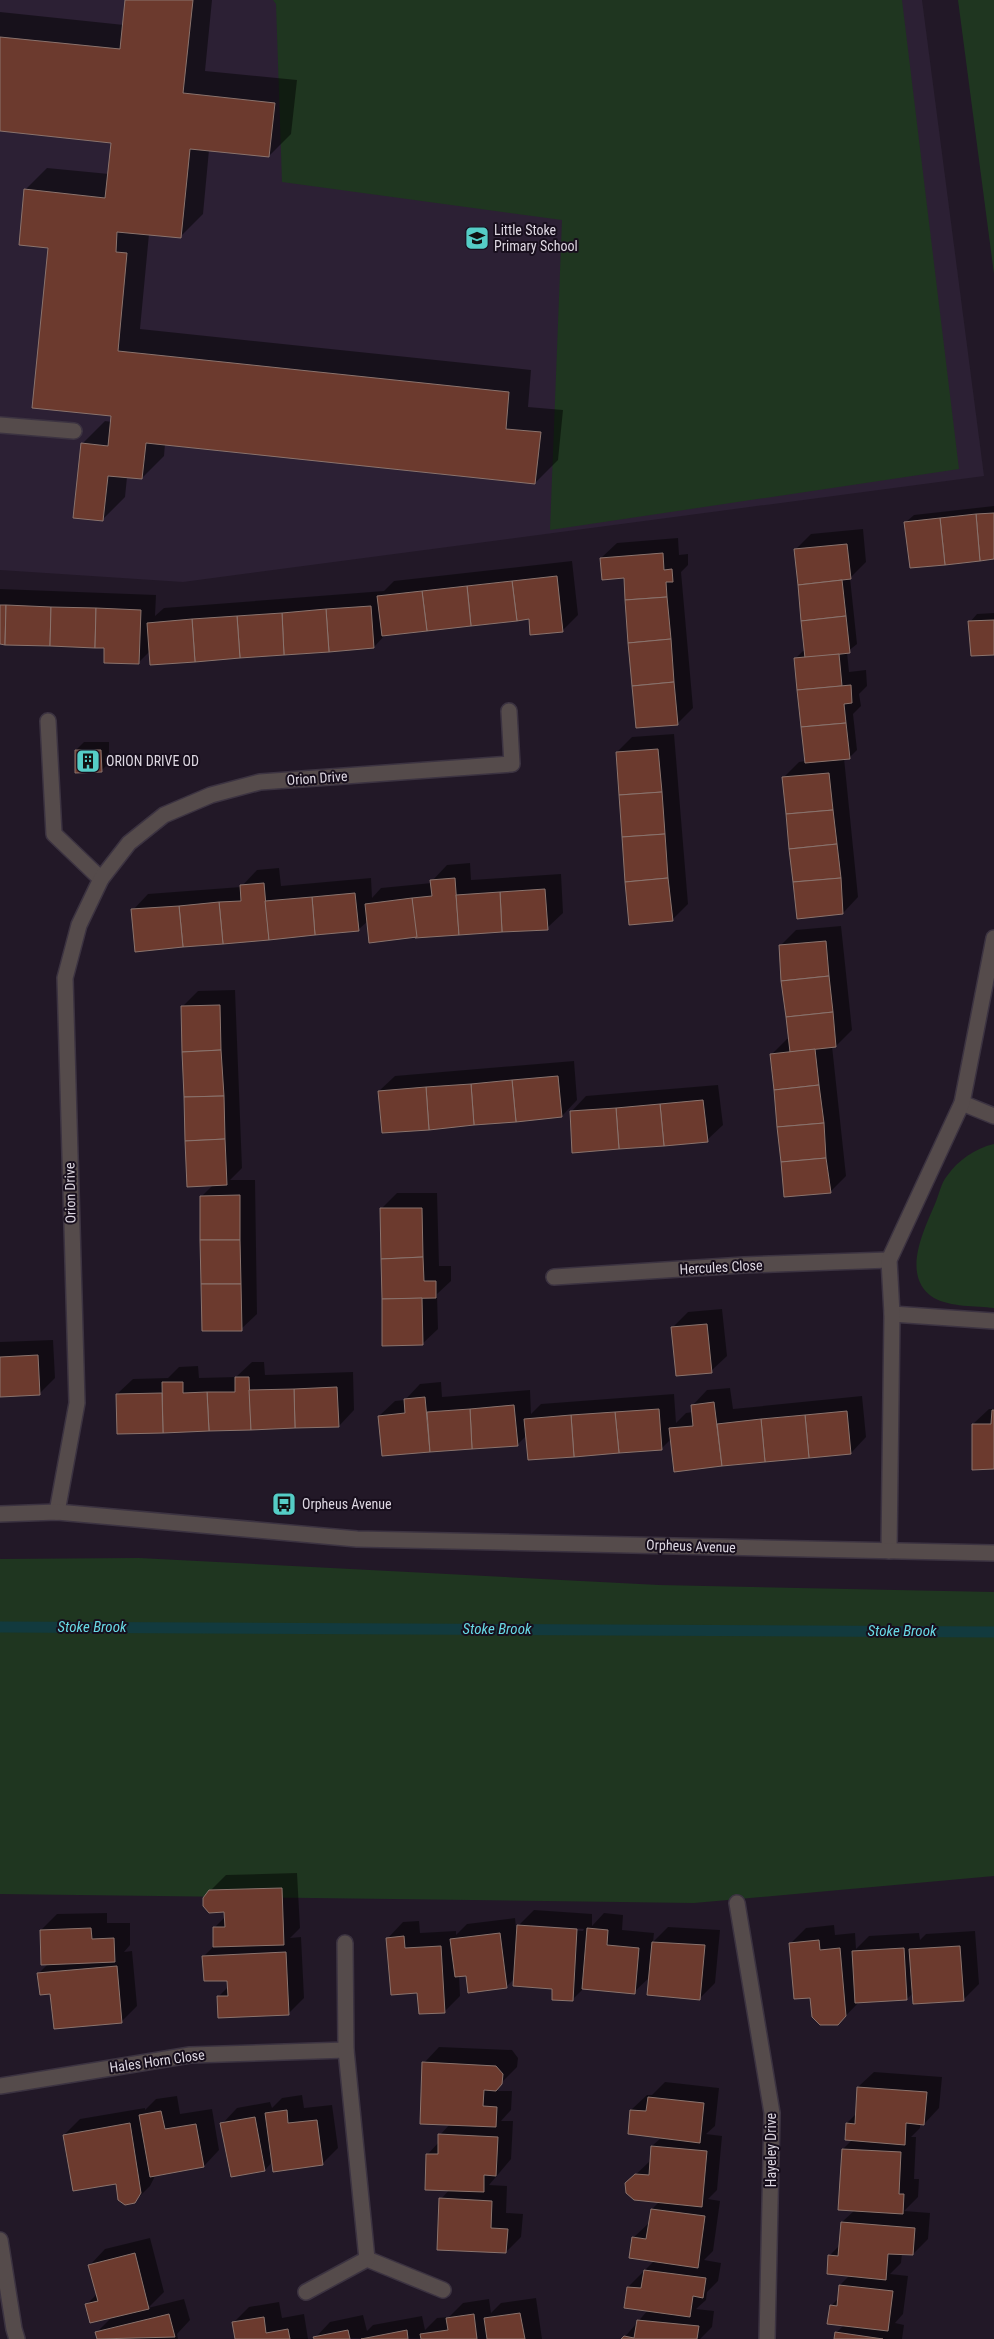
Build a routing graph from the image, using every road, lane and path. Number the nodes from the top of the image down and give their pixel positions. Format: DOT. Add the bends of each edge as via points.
graph roads {
  1 [pos="0,425"];
  2 [pos="74,431"];
  3 [pos="509,711"];
  4 [pos="48,721"];
  5 [pos="101,878"];
  6 [pos="994,938"];
  7 [pos="962,1103"];
  8 [pos="994,1116"];
  9 [pos="889,1260"];
  10 [pos="554,1277"];
  11 [pos="892,1314"];
  12 [pos="994,1321"];
  13 [pos="56,1512"];
  14 [pos="0,1514"];
  15 [pos="889,1551"];
  16 [pos="994,1553"];
  17 [pos="737,1903"];
  18 [pos="345,1943"];
  19 [pos="346,2050"];
  20 [pos="0,2086"];
  21 [pos="0,2240"];
  22 [pos="367,2259"];
  23 [pos="443,2290"];
  24 [pos="306,2292"];
  25 [pos="10,2334"];
  26 [pos="768,2339"];
  1 -- 2 [label="street"];
  3 -- 5 [label="street, Orion Drive" via="512,764 260,782 211,795 164,815 129,843"];
  4 -- 5 [label="street" via="54,834"];
  5 -- 13 [label="street, Orion Drive" via="79,925 64,978 77,1403"];
  6 -- 7 [label="street"];
  7 -- 8 [label="street"];
  7 -- 9 [label="street"];
  9 -- 10 [label="street, Hercules Close"];
  9 -- 11 [label="street"];
  11 -- 12 [label="street"];
  11 -- 15 [label="street"];
  13 -- 14 [label="street, Orpheus Avenue"];
  13 -- 15 [label="street, Orpheus Avenue" via="358,1539"];
  15 -- 16 [label="street, Orpheus Avenue"];
  17 -- 26 [label="street, Hayeley Drive" via="772,2113"];
  18 -- 19 [label="street"];
  19 -- 20 [label="street, Hales Horn Close" via="190,2055"];
  19 -- 22 [label="street"];
  21 -- 25 [label="street"];
  22 -- 23 [label="street"];
  22 -- 24 [label="street"];
}
